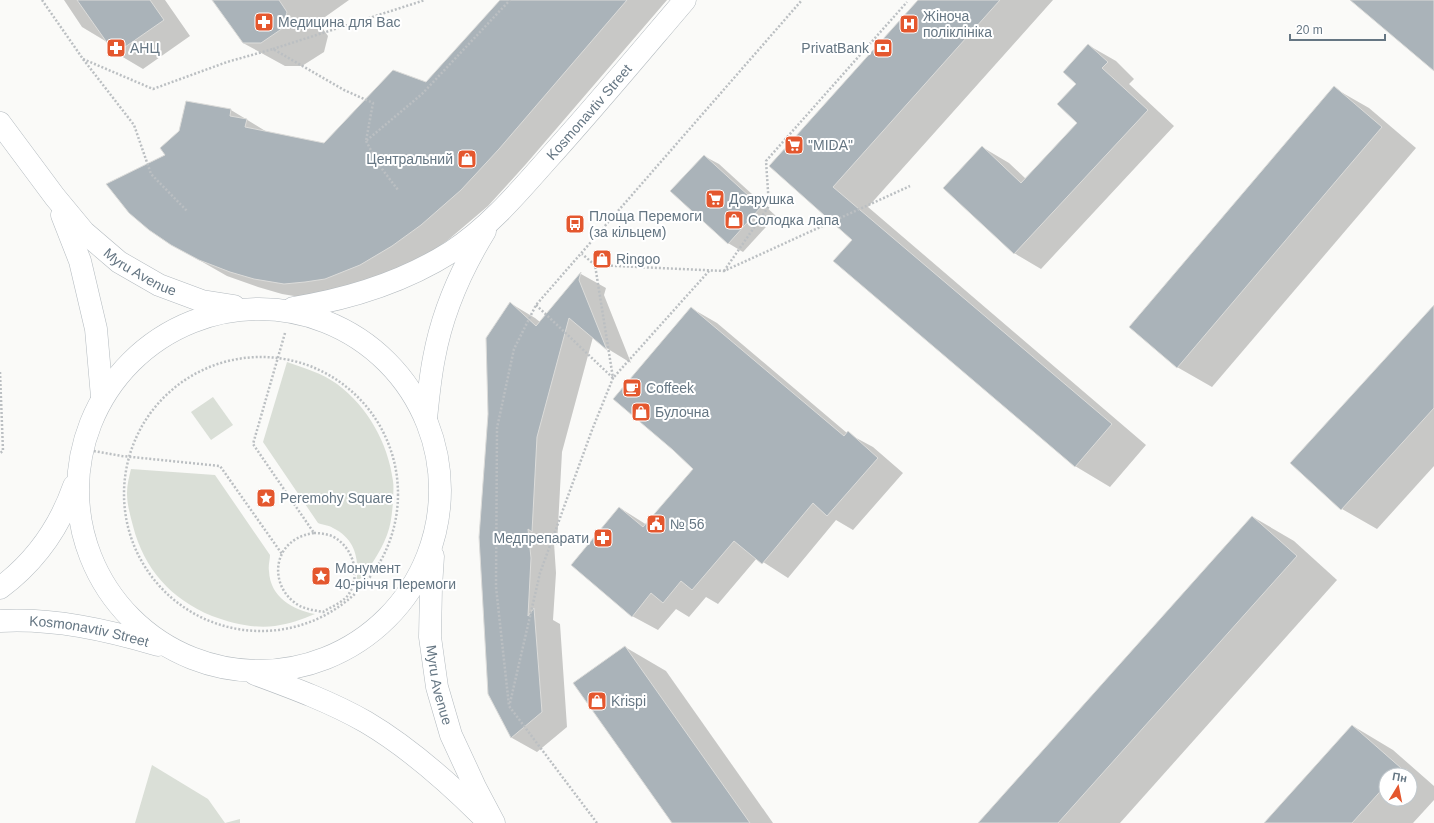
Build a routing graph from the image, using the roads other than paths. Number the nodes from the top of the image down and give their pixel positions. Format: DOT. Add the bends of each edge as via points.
graph roads {
  1 [pos="685,0"];
  2 [pos="0,123"];
  3 [pos="55,197"];
  4 [pos="490,222"];
  5 [pos="248,308"];
  6 [pos="285,310"];
  7 [pos="102,397"];
  8 [pos="426,419"];
  9 [pos="77,477"];
  10 [pos="435,536"];
  11 [pos="0,588"];
  12 [pos="0,621"];
  13 [pos="176,651"];
  14 [pos="242,670"];
  15 [pos="489,823"];
  16 [pos="494,823"];
  1 -- 4 [label="main road, Kosmonavtiv Street" via="568,137"];
  2 -- 3 [label="main road, Myru Avenue"];
  3 -- 5 [label="main road, Myru Avenue" via="84,232 119,262 159,285 202,300"];
  3 -- 7 [label="main road, Myru Avenue" via="80,261 96,329"];
  4 -- 6 [label="main road, Kosmonavtiv Street" via="450,252 404,277 369,292"];
  4 -- 8 [label="main road, Kosmonavtiv Street" via="451,298 434,357"];
  5 -- 6 [label="main road"];
  5 -- 7 [label="main road" via="204,317 183,324 164,335 129,362"];
  6 -- 8 [label="main road" via="321,319 341,328 376,351 405,382"];
  7 -- 9 [label="main road" via="88,428"];
  8 -- 10 [label="main road" via="438,457 440,477 441,497"];
  9 -- 11 [label="main road" via="67,507 51,534 32,559"];
  9 -- 13 [label="main road" via="77,504 82,530 89,555 101,579 133,620"];
  10 -- 14 [label="main road" via="408,594 383,622 363,638 318,662 268,671"];
  10 -- 16 [label="main road, Myru Avenue" via="430,637 437,687 451,735"];
  12 -- 13 [label="main road, Kosmonavtiv Street" via="53,622 95,628"];
  13 -- 14 [label="main road" via="208,664"];
  14 -- 15 [label="main road" via="306,692 366,722 422,760"];
}
